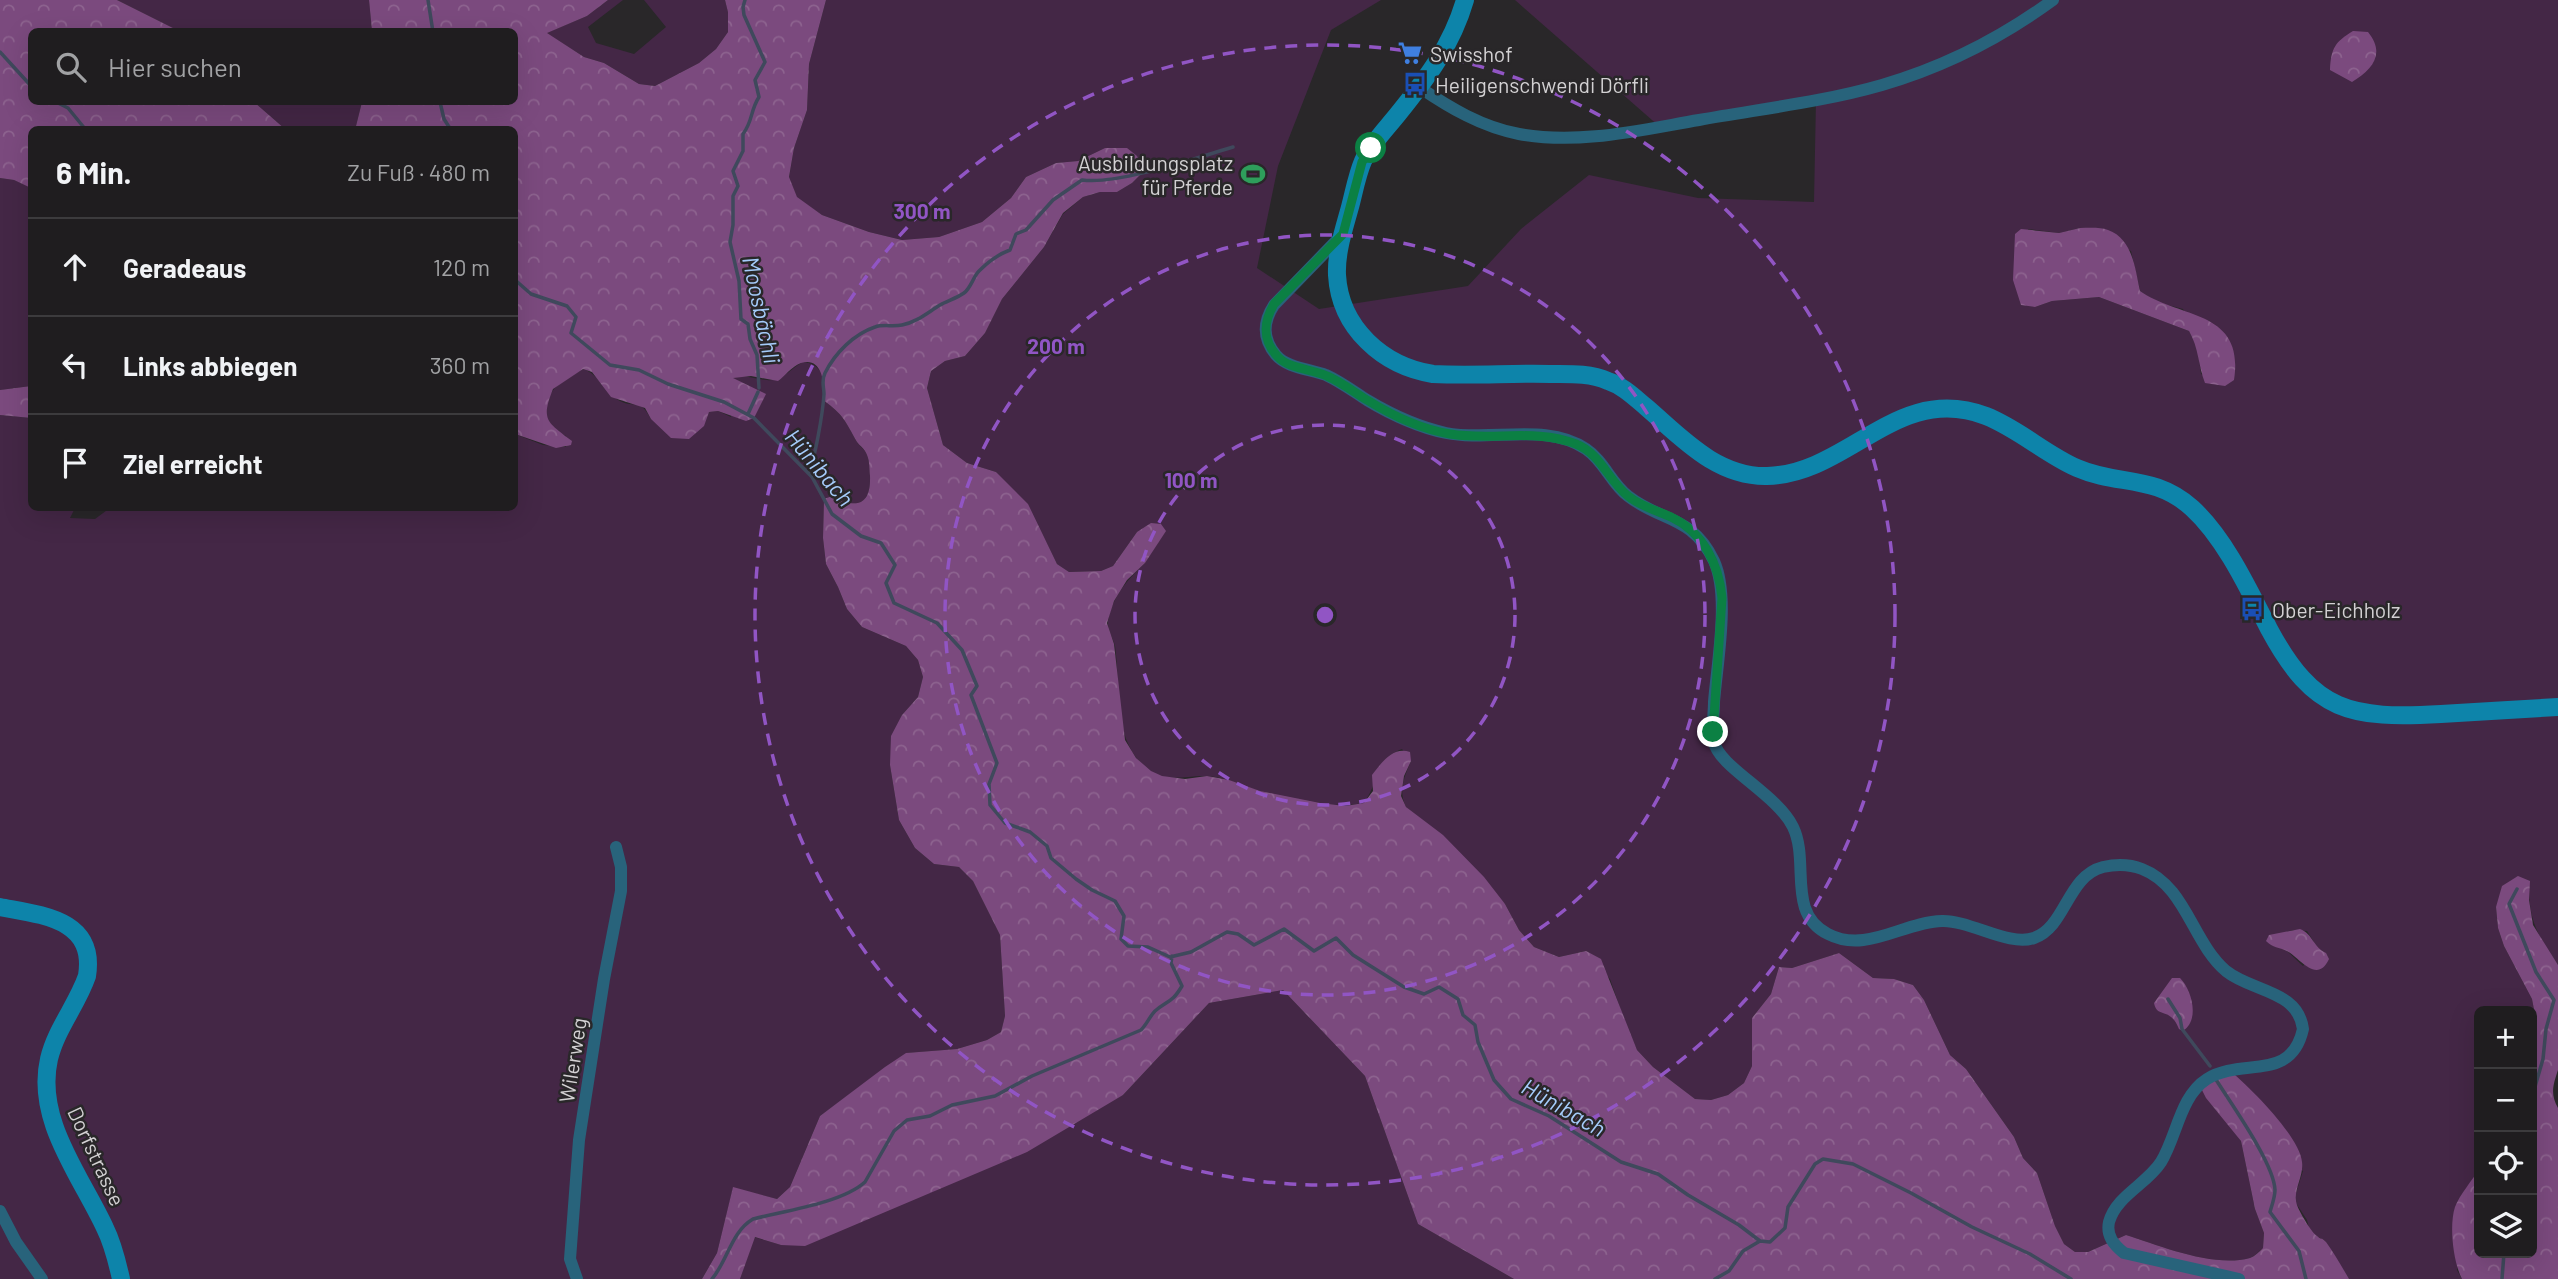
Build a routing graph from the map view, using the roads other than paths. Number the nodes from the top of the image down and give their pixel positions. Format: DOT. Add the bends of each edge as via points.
graph roads {
  1 [pos="1465,0"];
  2 [pos="2053,0"];
  3 [pos="1419,87"];
  4 [pos="1343,234"];
  5 [pos="2558,707"];
  6 [pos="615,847"];
  7 [pos="0,907"];
  8 [pos="0,1211"];
  9 [pos="41,1279"];
  10 [pos="121,1279"];
  11 [pos="577,1279"];
  12 [pos="2239,1279"];
  1 -- 3 [label="street" via="1446,49"];
  2 -- 3 [label="street" via="1964,54 1881,85 1608,135 1565,139 1507,132 1469,118"];
  3 -- 4 [label="street" via="1362,162"];
  4 -- 5 [label="street" via="1337,275 1347,312 1376,350 1412,370 1449,375 1584,375 1609,381 1707,458 1753,475 1805,470 1911,413 1952,409 1985,416 2076,468 2143,482 2187,503 2231,561 2290,666 2335,704 2394,716"];
  4 -- 12 [label="street" via="1274,304 1265,327 1269,345 1287,363 1325,375 1417,425 1452,434 1536,436 1580,445 1599,459 1628,496 1694,533 1713,559 1721,583 1714,744 1724,760 1770,797 1790,821 1800,850 1802,903 1816,926 1839,939 1862,942 1919,924 1954,921 2029,940 2047,931 2088,874 2112,865 2132,866 2156,875 2169,887 2225,970 2288,1000 2297,1010 2303,1030 2290,1055 2273,1065 2221,1072 2200,1084 2185,1104 2159,1164 2120,1202 2109,1226 2111,1240 2124,1253"];
  6 -- 11 [label="street, Wilerweg" via="621,891 579,1140 570,1259"];
  7 -- 10 [label="street, Dorfstrasse" via="58,920 86,947 87,976 52,1048 47,1091 56,1129 105,1226"];
  8 -- 9 [label="street"];
}
